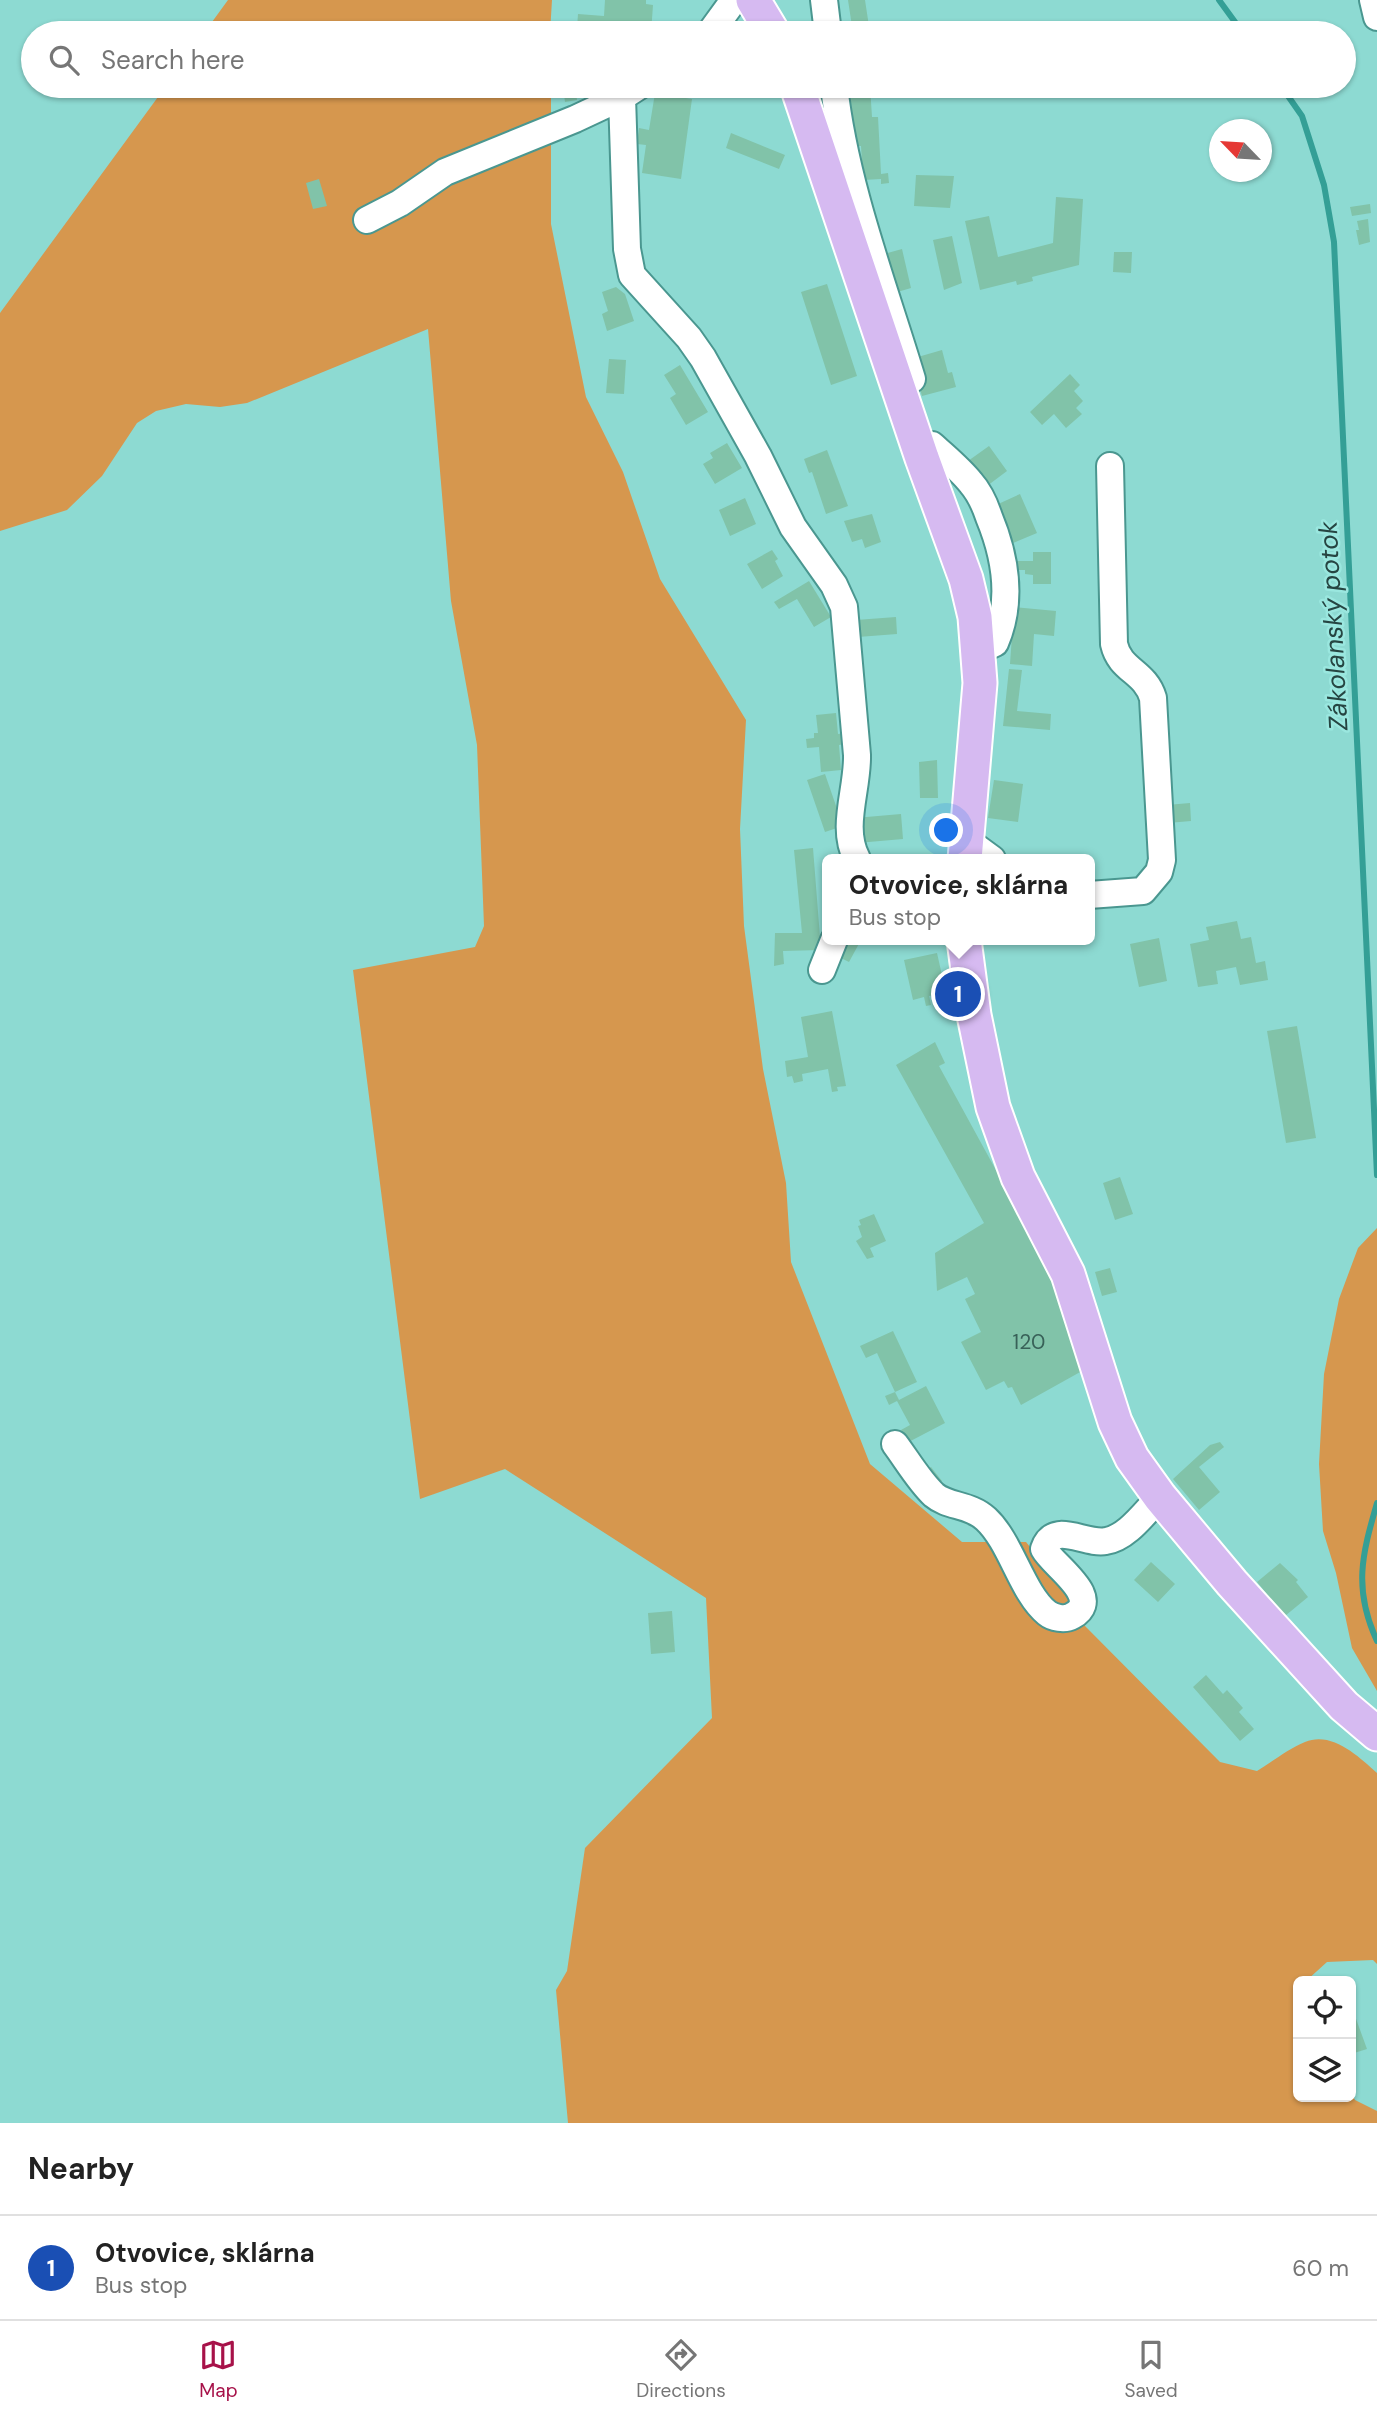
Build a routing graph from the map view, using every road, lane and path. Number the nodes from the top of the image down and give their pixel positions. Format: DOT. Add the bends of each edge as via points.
graph roads {
  1 [pos="734,0"];
  2 [pos="753,0"];
  3 [pos="824,0"];
  4 [pos="1373,0"];
  5 [pos="1377,17"];
  6 [pos="719,21"];
  7 [pos="766,21"];
  8 [pos="827,21"];
  9 [pos="616,98"];
  10 [pos="630,98"];
  11 [pos="801,98"];
  12 [pos="835,98"];
  13 [pos="367,220"];
  14 [pos="927,452"];
  15 [pos="1110,466"];
  16 [pos="978,652"];
  17 [pos="856,854"];
  18 [pos="974,854"];
  19 [pos="1095,895"];
  20 [pos="832,945"];
  21 [pos="965,945"];
  22 [pos="822,970"];
  23 [pos="895,1444"];
  24 [pos="1160,1497"];
  25 [pos="1377,1734"];
  1 -- 6 [label="street"];
  2 -- 7 [label="main road"];
  3 -- 8 [label="street"];
  4 -- 5 [label="street"];
  9 -- 13 [label="street" via="444,172"];
  10 -- 17 [label="street" via="627,249 632,275 703,358 793,527 844,607 857,755 850,817"];
  11 -- 14 [label="main road"];
  12 -- 14 [label="street"];
  14 -- 16 [label="main road" via="966,579"];
  14 -- 16 [label="street" via="972,484 996,533 1007,596 1003,624 995,643"];
  15 -- 19 [label="street" via="1114,644 1117,657 1143,678 1153,698 1162,860 1143,891"];
  16 -- 18 [label="main road"];
  20 -- 22 [label="street"];
  21 -- 24 [label="main road" via="992,1107 1004,1142 1068,1274 1115,1422 1132,1458"];
  23 -- 24 [label="street" via="935,1496 972,1508 988,1520 1032,1594 1054,1617 1073,1615 1083,1603 1083,1594 1049,1559 1044,1549 1049,1538 1066,1535 1093,1542 1119,1538"];
  24 -- 25 [label="main road" via="1335,1696"];
}
